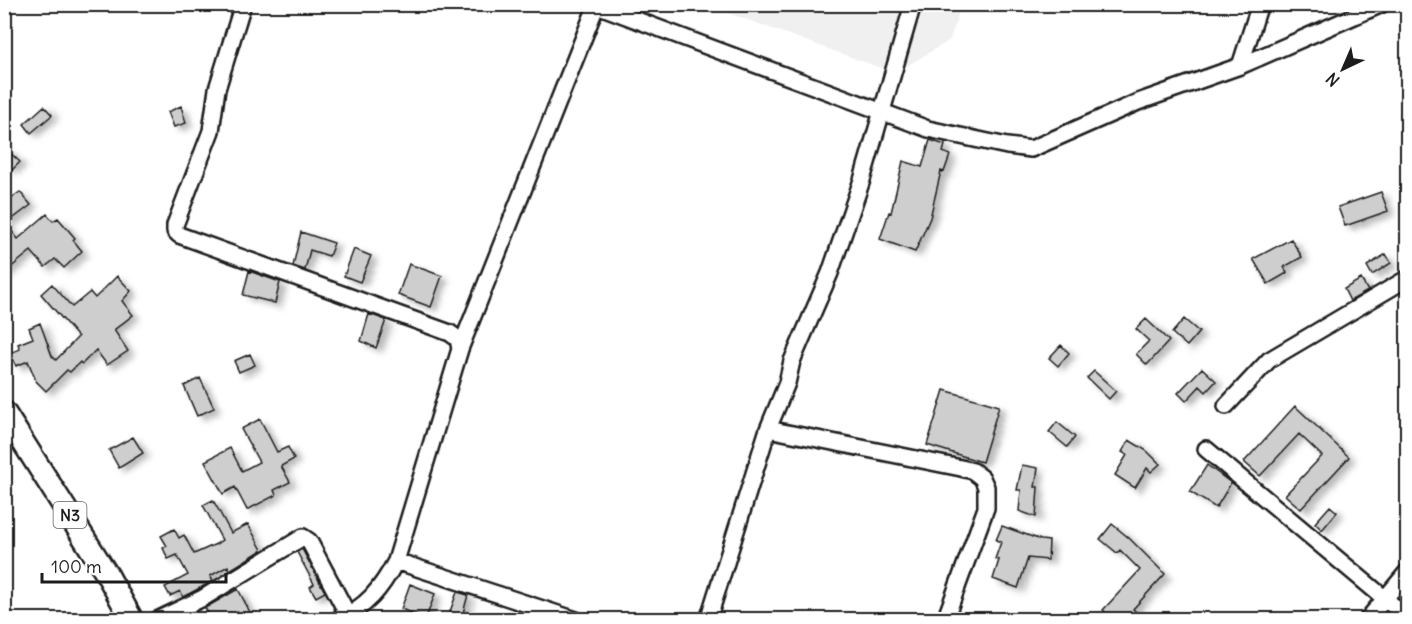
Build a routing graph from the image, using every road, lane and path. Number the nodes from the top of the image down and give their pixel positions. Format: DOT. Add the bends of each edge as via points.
graph roads {
  1 [pos="243,4"];
  2 [pos="913,4"];
  3 [pos="1260,4"];
  4 [pos="1382,4"];
  5 [pos="596,5"];
  6 [pos="1240,66"];
  7 [pos="883,112"];
  8 [pos="1407,278"];
  9 [pos="460,349"];
  10 [pos="1226,406"];
  11 [pos="4,412"];
  12 [pos="768,429"];
  13 [pos="1206,449"];
  14 [pos="396,561"];
  15 [pos="1407,571"];
  16 [pos="1385,598"];
  17 [pos="343,617"];
  18 [pos="1407,618"];
  19 [pos="132,620"];
  20 [pos="157,620"];
  21 [pos="576,620"];
  22 [pos="708,620"];
  23 [pos="945,620"];
  24 [pos="1367,620"];
  1 -- 9 [label="street" via="217,89 211,131 175,231 450,333 458,339"];
  2 -- 7 [label="street"];
  3 -- 6 [label="street"];
  4 -- 6 [label="street"];
  5 -- 7 [label="street"];
  5 -- 9 [label="street"];
  6 -- 7 [label="street" via="1138,102 1031,149 928,129"];
  7 -- 12 [label="street" via="830,273"];
  8 -- 10 [label="street" via="1269,360"];
  9 -- 14 [label="street"];
  11 -- 19 [label="highway, N3"];
  12 -- 22 [label="street"];
  12 -- 23 [label="street" via="961,468 982,478 986,508"];
  13 -- 16 [label="street"];
  14 -- 17 [label="street" via="368,602"];
  14 -- 21 [label="street"];
  15 -- 16 [label="street"];
  16 -- 18 [label="street"];
  16 -- 24 [label="street"];
  17 -- 20 [label="street" via="309,541 303,537 203,598"];
}
